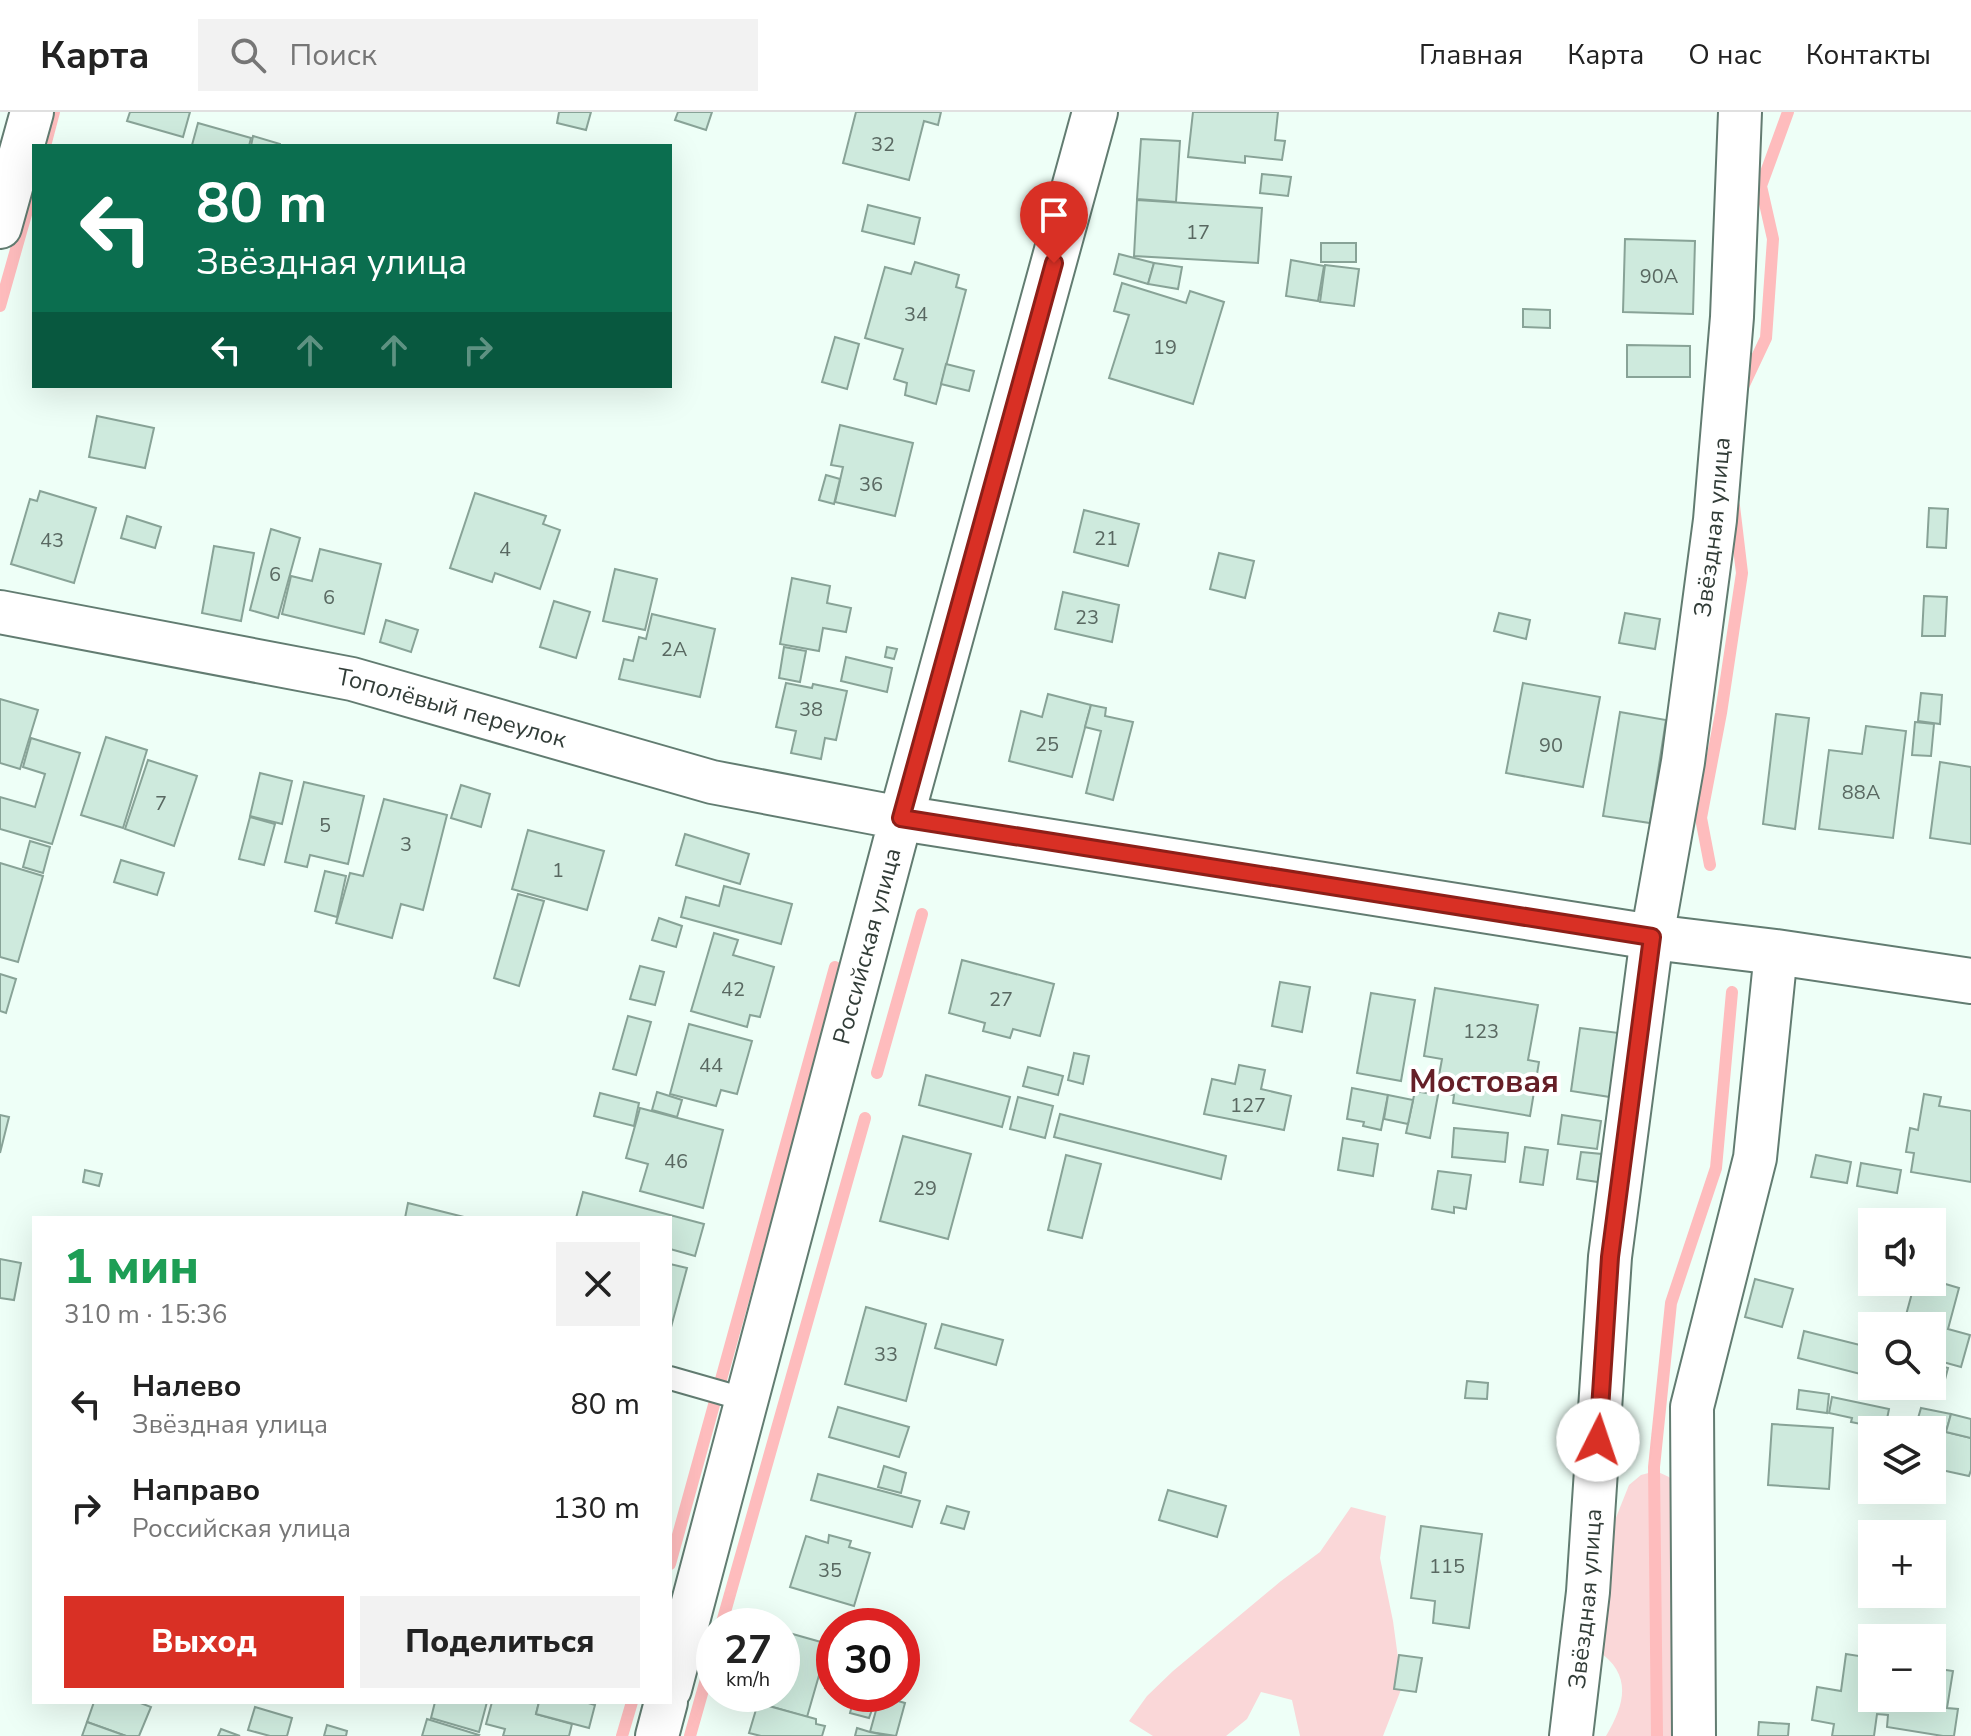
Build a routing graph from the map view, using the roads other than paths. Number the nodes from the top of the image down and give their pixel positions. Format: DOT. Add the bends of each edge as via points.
graph roads {
  1 [pos="32,112"];
  2 [pos="1095,112"];
  3 [pos="1740,112"];
  4 [pos="0,224"];
  5 [pos="0,612"];
  6 [pos="901,818"];
  7 [pos="1652,937"];
  8 [pos="1776,952"];
  9 [pos="1971,981"];
  10 [pos="672,1379"];
  11 [pos="747,1400"];
  12 [pos="672,1681"];
  13 [pos="665,1704"];
  14 [pos="657,1736"];
  15 [pos="1571,1736"];
  16 [pos="1694,1736"];
  1 -- 4 [label="street"];
  2 -- 6 [label="street, Российская улица"];
  3 -- 7 [label="street, Звёздная улица" via="1732,317 1715,520 1683,762"];
  5 -- 6 [label="street, Тополёвый переулок" via="352,679 712,782"];
  6 -- 7 [label="street"];
  6 -- 11 [label="street, Российская улица"];
  7 -- 8 [label="street"];
  7 -- 15 [label="street, Звёздная улица" via="1610,1257 1588,1592"];
  8 -- 9 [label="street"];
  8 -- 16 [label="street" via="1755,1158 1692,1407"];
  10 -- 11 [label="lane"];
  11 -- 12 [label="street, Российская улица"];
  13 -- 14 [label="street"];
}
